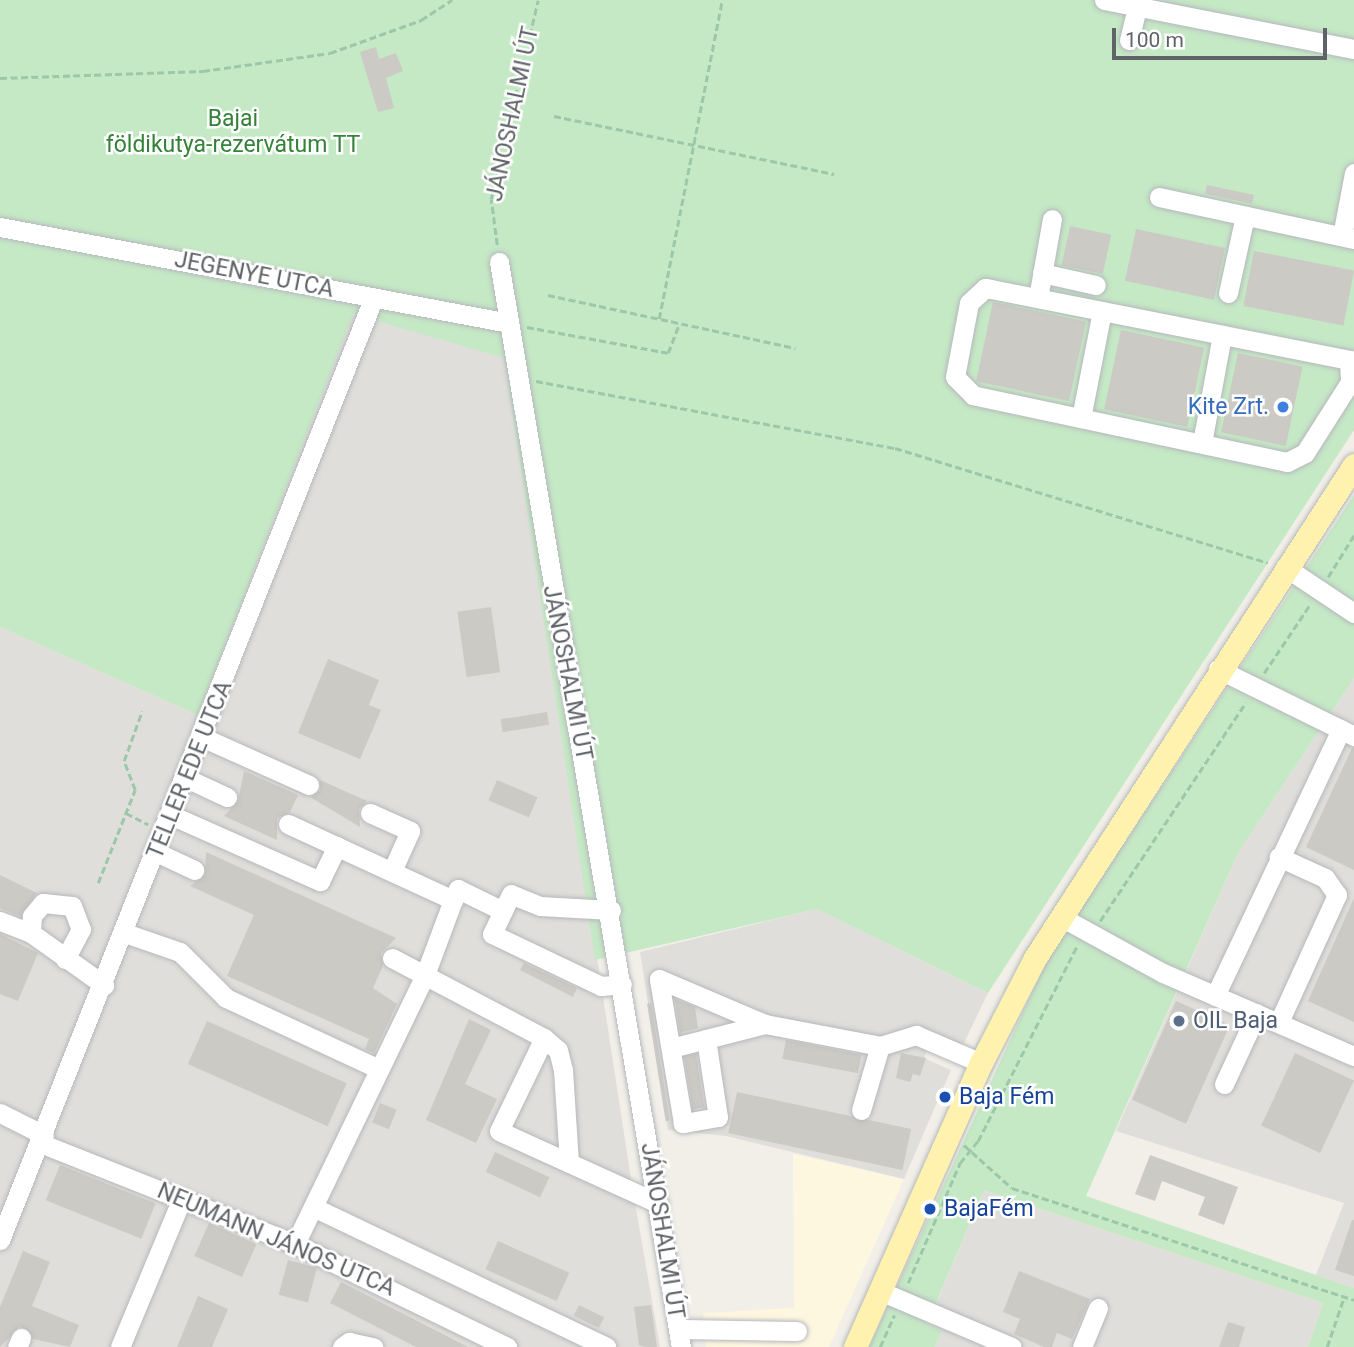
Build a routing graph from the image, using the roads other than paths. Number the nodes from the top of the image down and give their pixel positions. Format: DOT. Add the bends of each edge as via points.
graph roads {
  1 [pos="1104,0"];
  2 [pos="1137,8"];
  3 [pos="1129,40"];
  4 [pos="1354,49"];
  5 [pos="1349,172"];
  6 [pos="1159,197"];
  7 [pos="1245,216"];
  8 [pos="1052,219"];
  9 [pos="0,227"];
  10 [pos="1348,238"];
  11 [pos="499,262"];
  12 [pos="1042,273"];
  13 [pos="1096,285"];
  14 [pos="1228,293"];
  15 [pos="374,298"];
  16 [pos="1038,298"];
  17 [pos="1102,311"];
  18 [pos="510,329"];
  19 [pos="1222,335"];
  20 [pos="1351,360"];
  21 [pos="1081,418"];
  22 [pos="1202,443"];
  23 [pos="1354,465"];
  24 [pos="1285,567"];
  25 [pos="1354,613"];
  26 [pos="1218,669"];
  27 [pos="1348,733"];
  28 [pos="204,738"];
  29 [pos="188,779"];
  30 [pos="309,785"];
  31 [pos="227,797"];
  32 [pos="370,813"];
  33 [pos="173,816"];
  34 [pos="288,824"];
  35 [pos="337,846"];
  36 [pos="158,853"];
  37 [pos="1279,857"];
  38 [pos="194,870"];
  39 [pos="392,871"];
  40 [pos="453,900"];
  41 [pos="611,910"];
  42 [pos="503,911"];
  43 [pos="1061,917"];
  44 [pos="0,921"];
  45 [pos="31,933"];
  46 [pos="125,933"];
  47 [pos="392,958"];
  48 [pos="65,959"];
  49 [pos="425,975"];
  50 [pos="622,984"];
  51 [pos="104,985"];
  52 [pos="1215,996"];
  53 [pos="1256,1013"];
  54 [pos="1279,1022"];
  55 [pos="765,1024"];
  56 [pos="544,1038"];
  57 [pos="706,1039"];
  58 [pos="880,1046"];
  59 [pos="671,1048"];
  60 [pos="1354,1056"];
  61 [pos="981,1063"];
  62 [pos="379,1069"];
  63 [pos="1224,1084"];
  64 [pos="861,1110"];
  65 [pos="0,1113"];
  66 [pos="42,1139"];
  67 [pos="569,1163"];
  68 [pos="182,1198"];
  69 [pos="658,1203"];
  70 [pos="313,1207"];
  71 [pos="0,1240"];
  72 [pos="295,1244"];
  73 [pos="891,1295"];
  74 [pos="1098,1308"];
  75 [pos="797,1331"];
  76 [pos="679,1338"];
  77 [pos="120,1347"];
  78 [pos="342,1347"];
  79 [pos="373,1347"];
  80 [pos="507,1347"];
  81 [pos="606,1347"];
  82 [pos="855,1347"];
  83 [pos="1012,1347"];
  84 [pos="1082,1347"];
  1 -- 2 [label="street"];
  2 -- 3 [label="street"];
  2 -- 4 [label="street"];
  5 -- 10 [label="street"];
  6 -- 7 [label="street"];
  7 -- 10 [label="street"];
  7 -- 14 [label="street"];
  8 -- 12 [label="street"];
  9 -- 15 [label="street, JEGENYE UTCA"];
  11 -- 18 [label="street, JÁNOSHALMI ÚT"];
  12 -- 13 [label="street"];
  12 -- 16 [label="street"];
  15 -- 18 [label="street, JEGENYE UTCA"];
  15 -- 28 [label="street, TELLER EDE UTCA"];
  16 -- 17 [label="street"];
  16 -- 21 [label="street" via="985,288 975,294 956,382 973,396"];
  17 -- 19 [label="street"];
  17 -- 21 [label="street"];
  18 -- 41 [label="street, JÁNOSHALMI ÚT"];
  19 -- 20 [label="street"];
  19 -- 22 [label="street"];
  20 -- 22 [label="street" via="1350,382 1296,460"];
  21 -- 22 [label="street"];
  23 -- 24 [label="main road"];
  24 -- 25 [label="street"];
  24 -- 26 [label="main road"];
  26 -- 27 [label="street"];
  26 -- 43 [label="main road"];
  27 -- 37 [label="street"];
  28 -- 29 [label="street, TELLER EDE UTCA"];
  28 -- 30 [label="street"];
  29 -- 31 [label="street"];
  29 -- 33 [label="street, TELLER EDE UTCA"];
  32 -- 39 [label="street" via="410,831"];
  33 -- 35 [label="street" via="320,881"];
  33 -- 36 [label="street, TELLER EDE UTCA"];
  34 -- 35 [label="street"];
  35 -- 39 [label="street"];
  36 -- 38 [label="street"];
  36 -- 46 [label="street, TELLER EDE UTCA"];
  37 -- 52 [label="street"];
  37 -- 54 [label="street" via="1325,878 1337,895"];
  39 -- 40 [label="street"];
  40 -- 42 [label="street" via="458,889"];
  40 -- 49 [label="street"];
  41 -- 42 [label="street" via="540,906 512,894"];
  41 -- 50 [label="street, JÁNOSHALMI ÚT"];
  42 -- 50 [label="street" via="492,934 601,986"];
  43 -- 52 [label="street" via="1084,933"];
  43 -- 61 [label="main road"];
  44 -- 45 [label="street"];
  45 -- 48 [label="street"];
  45 -- 48 [label="street" via="32,916 43,903 72,906 81,929"];
  46 -- 51 [label="street, TELLER EDE UTCA"];
  46 -- 62 [label="street" via="180,952 226,998"];
  47 -- 49 [label="street"];
  48 -- 51 [label="street"];
  49 -- 56 [label="street"];
  49 -- 62 [label="street"];
  50 -- 69 [label="street, JÁNOSHALMI ÚT"];
  51 -- 66 [label="street, TELLER EDE UTCA"];
  52 -- 53 [label="street"];
  53 -- 54 [label="street"];
  53 -- 63 [label="street"];
  54 -- 60 [label="street"];
  55 -- 57 [label="street"];
  55 -- 58 [label="street"];
  55 -- 59 [label="street" via="659,979"];
  56 -- 67 [label="street" via="558,1050 563,1070"];
  56 -- 67 [label="street" via="499,1131"];
  57 -- 59 [label="street"];
  57 -- 59 [label="street" via="718,1117 683,1123"];
  58 -- 61 [label="street" via="920,1036"];
  58 -- 64 [label="street"];
  61 -- 73 [label="main road"];
  62 -- 70 [label="street"];
  65 -- 66 [label="street, NEUMANN JÁNOS UTCA"];
  66 -- 68 [label="street, NEUMANN JÁNOS UTCA"];
  66 -- 71 [label="street, TELLER EDE UTCA"];
  67 -- 69 [label="street"];
  68 -- 72 [label="street, NEUMANN JÁNOS UTCA"];
  68 -- 77 [label="street"];
  69 -- 76 [label="street, JÁNOSHALMI ÚT"];
  70 -- 72 [label="street"];
  70 -- 81 [label="street"];
  72 -- 80 [label="street, NEUMANN JÁNOS UTCA"];
  73 -- 82 [label="main road"];
  73 -- 83 [label="street"];
  74 -- 84 [label="street"];
  75 -- 76 [label="street"];
  78 -- 79 [label="street" via="349,1342"];
}
